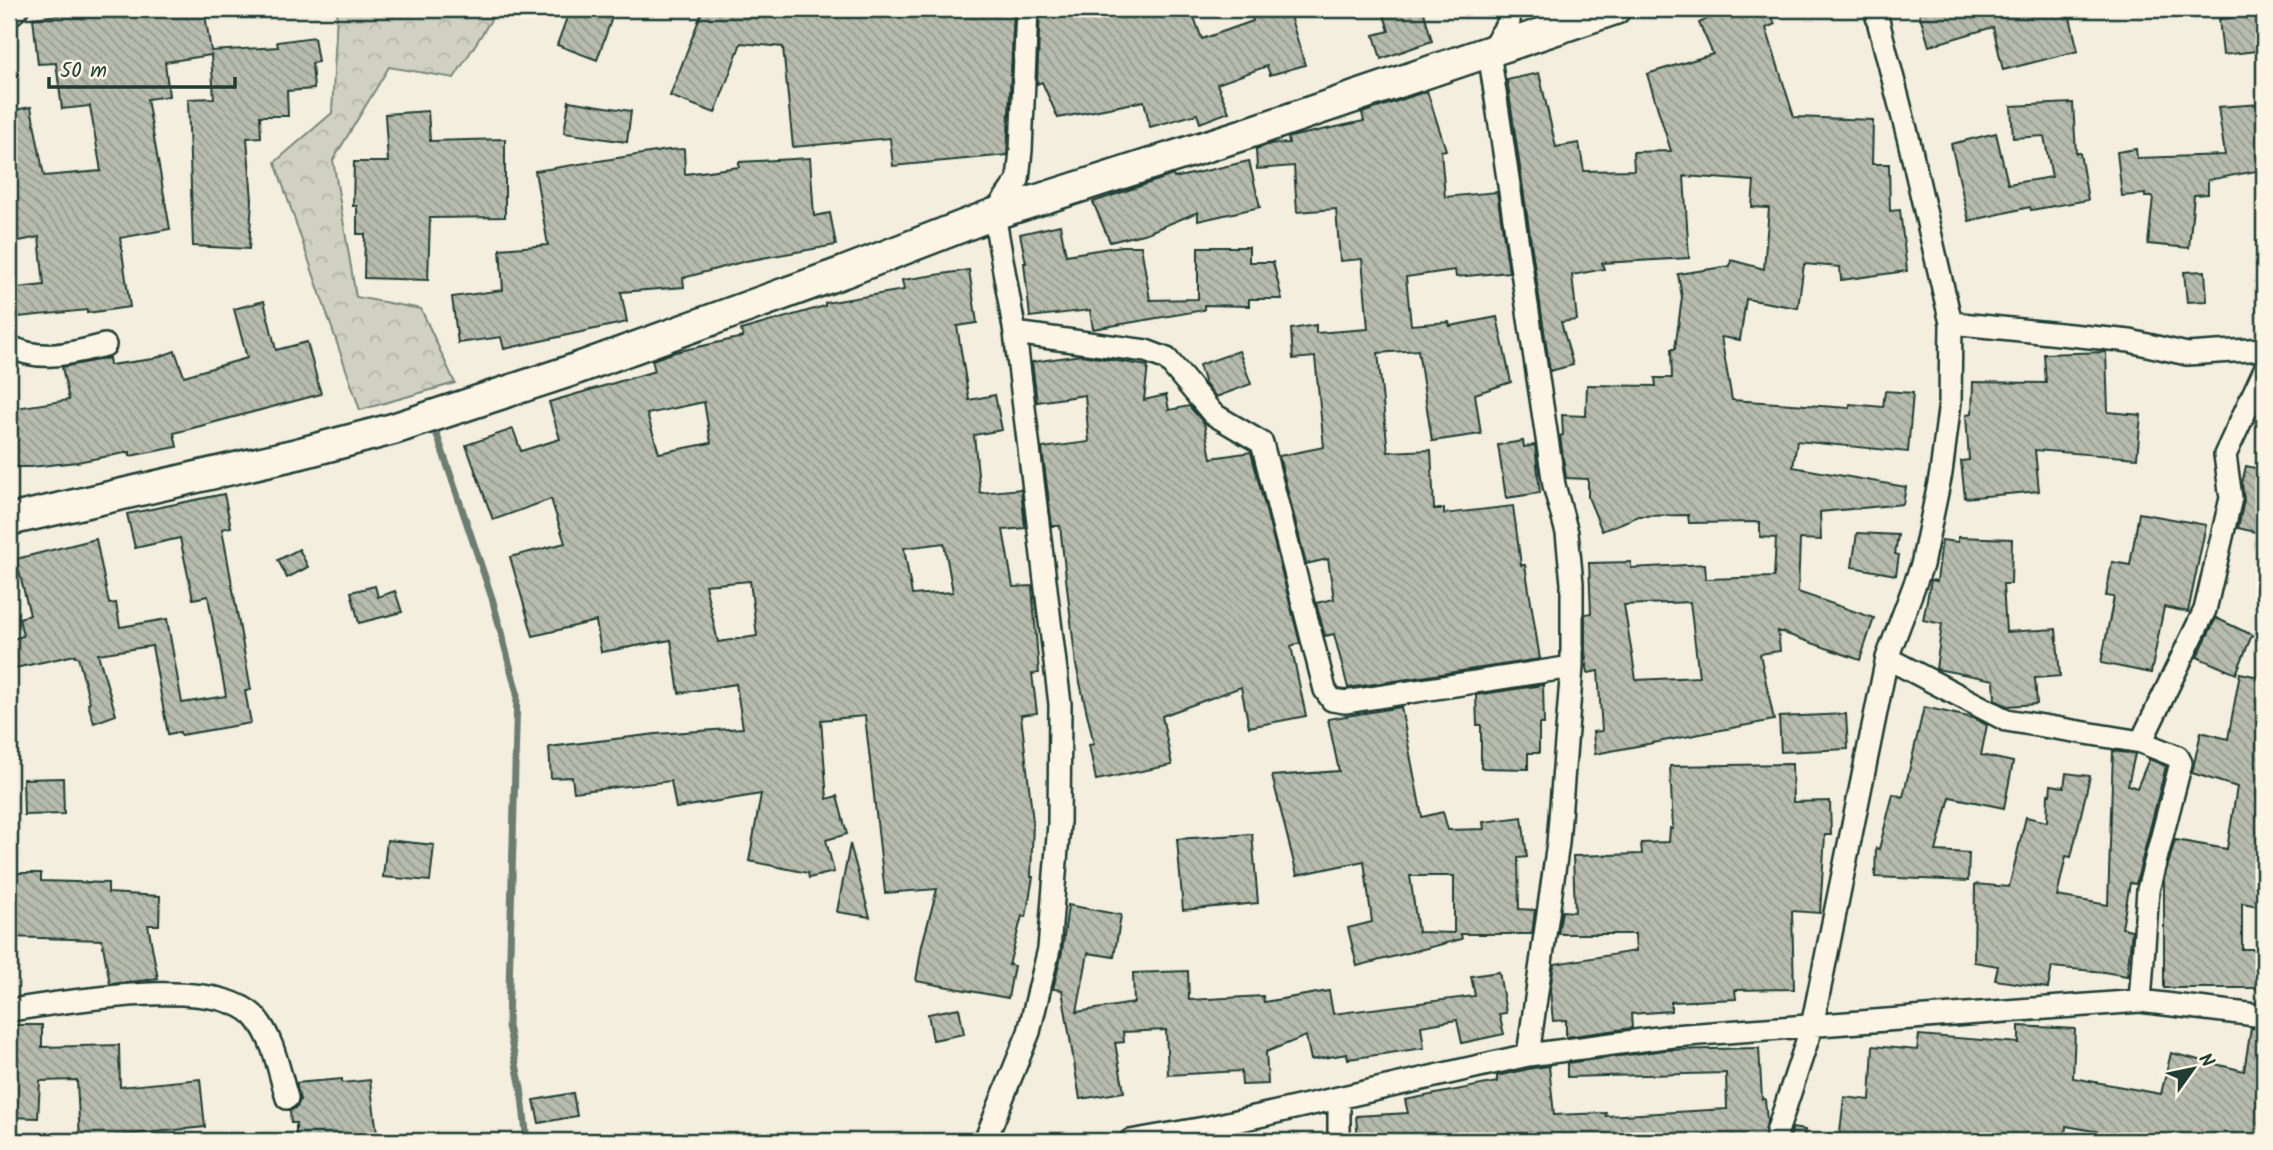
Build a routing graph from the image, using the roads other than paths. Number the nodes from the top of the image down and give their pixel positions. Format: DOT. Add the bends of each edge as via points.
graph roads {
  1 [pos="17,9"];
  2 [pos="1027,9"];
  3 [pos="1508,9"];
  4 [pos="1615,9"];
  5 [pos="1875,9"];
  6 [pos="9,16"];
  7 [pos="1489,52"];
  8 [pos="994,214"];
  9 [pos="1951,323"];
  10 [pos="1014,333"];
  11 [pos="105,345"];
  12 [pos="9,346"];
  13 [pos="2264,349"];
  14 [pos="2264,371"];
  15 [pos="9,520"];
  16 [pos="1887,657"];
  17 [pos="1572,667"];
  18 [pos="2141,742"];
  19 [pos="2140,1001"];
  20 [pos="9,1010"];
  21 [pos="2264,1016"];
  22 [pos="1812,1026"];
  23 [pos="1528,1055"];
  24 [pos="287,1098"];
  25 [pos="1339,1099"];
  26 [pos="985,1141"];
  27 [pos="1130,1141"];
  28 [pos="1339,1141"];
  29 [pos="1777,1141"];
  1 -- 6 [label="street"];
  2 -- 8 [label="street" via="1018,180"];
  3 -- 7 [label="street" via="1509,22"];
  4 -- 7 [label="main road"];
  5 -- 9 [label="street"];
  7 -- 8 [label="main road"];
  7 -- 17 [label="street" via="1554,485 1567,533"];
  8 -- 10 [label="street"];
  8 -- 15 [label="main road" via="596,361 393,429"];
  9 -- 13 [label="street" via="2130,341 2187,354"];
  9 -- 16 [label="street" via="1950,402 1941,473 1922,565"];
  10 -- 17 [label="street" via="1146,351 1167,359 1213,414 1262,443 1325,690 1332,700 1345,702"];
  10 -- 26 [label="street" via="1060,704 1059,824 1049,949 1029,1032"];
  11 -- 12 [label="street" via="60,356 23,354"];
  14 -- 18 [label="street" via="2225,455 2231,498 2205,610"];
  16 -- 18 [label="street" via="2006,720"];
  16 -- 22 [label="street"];
  17 -- 23 [label="street" via="1558,843"];
  18 -- 19 [label="street" via="2174,754 2181,763 2148,890"];
  19 -- 21 [label="street"];
  19 -- 22 [label="street"];
  20 -- 24 [label="street" via="188,993 229,1002 254,1015 267,1034"];
  22 -- 23 [label="street" via="1673,1036"];
  22 -- 29 [label="street"];
  23 -- 25 [label="street"];
  25 -- 27 [label="street"];
  25 -- 28 [label="street"];
}
